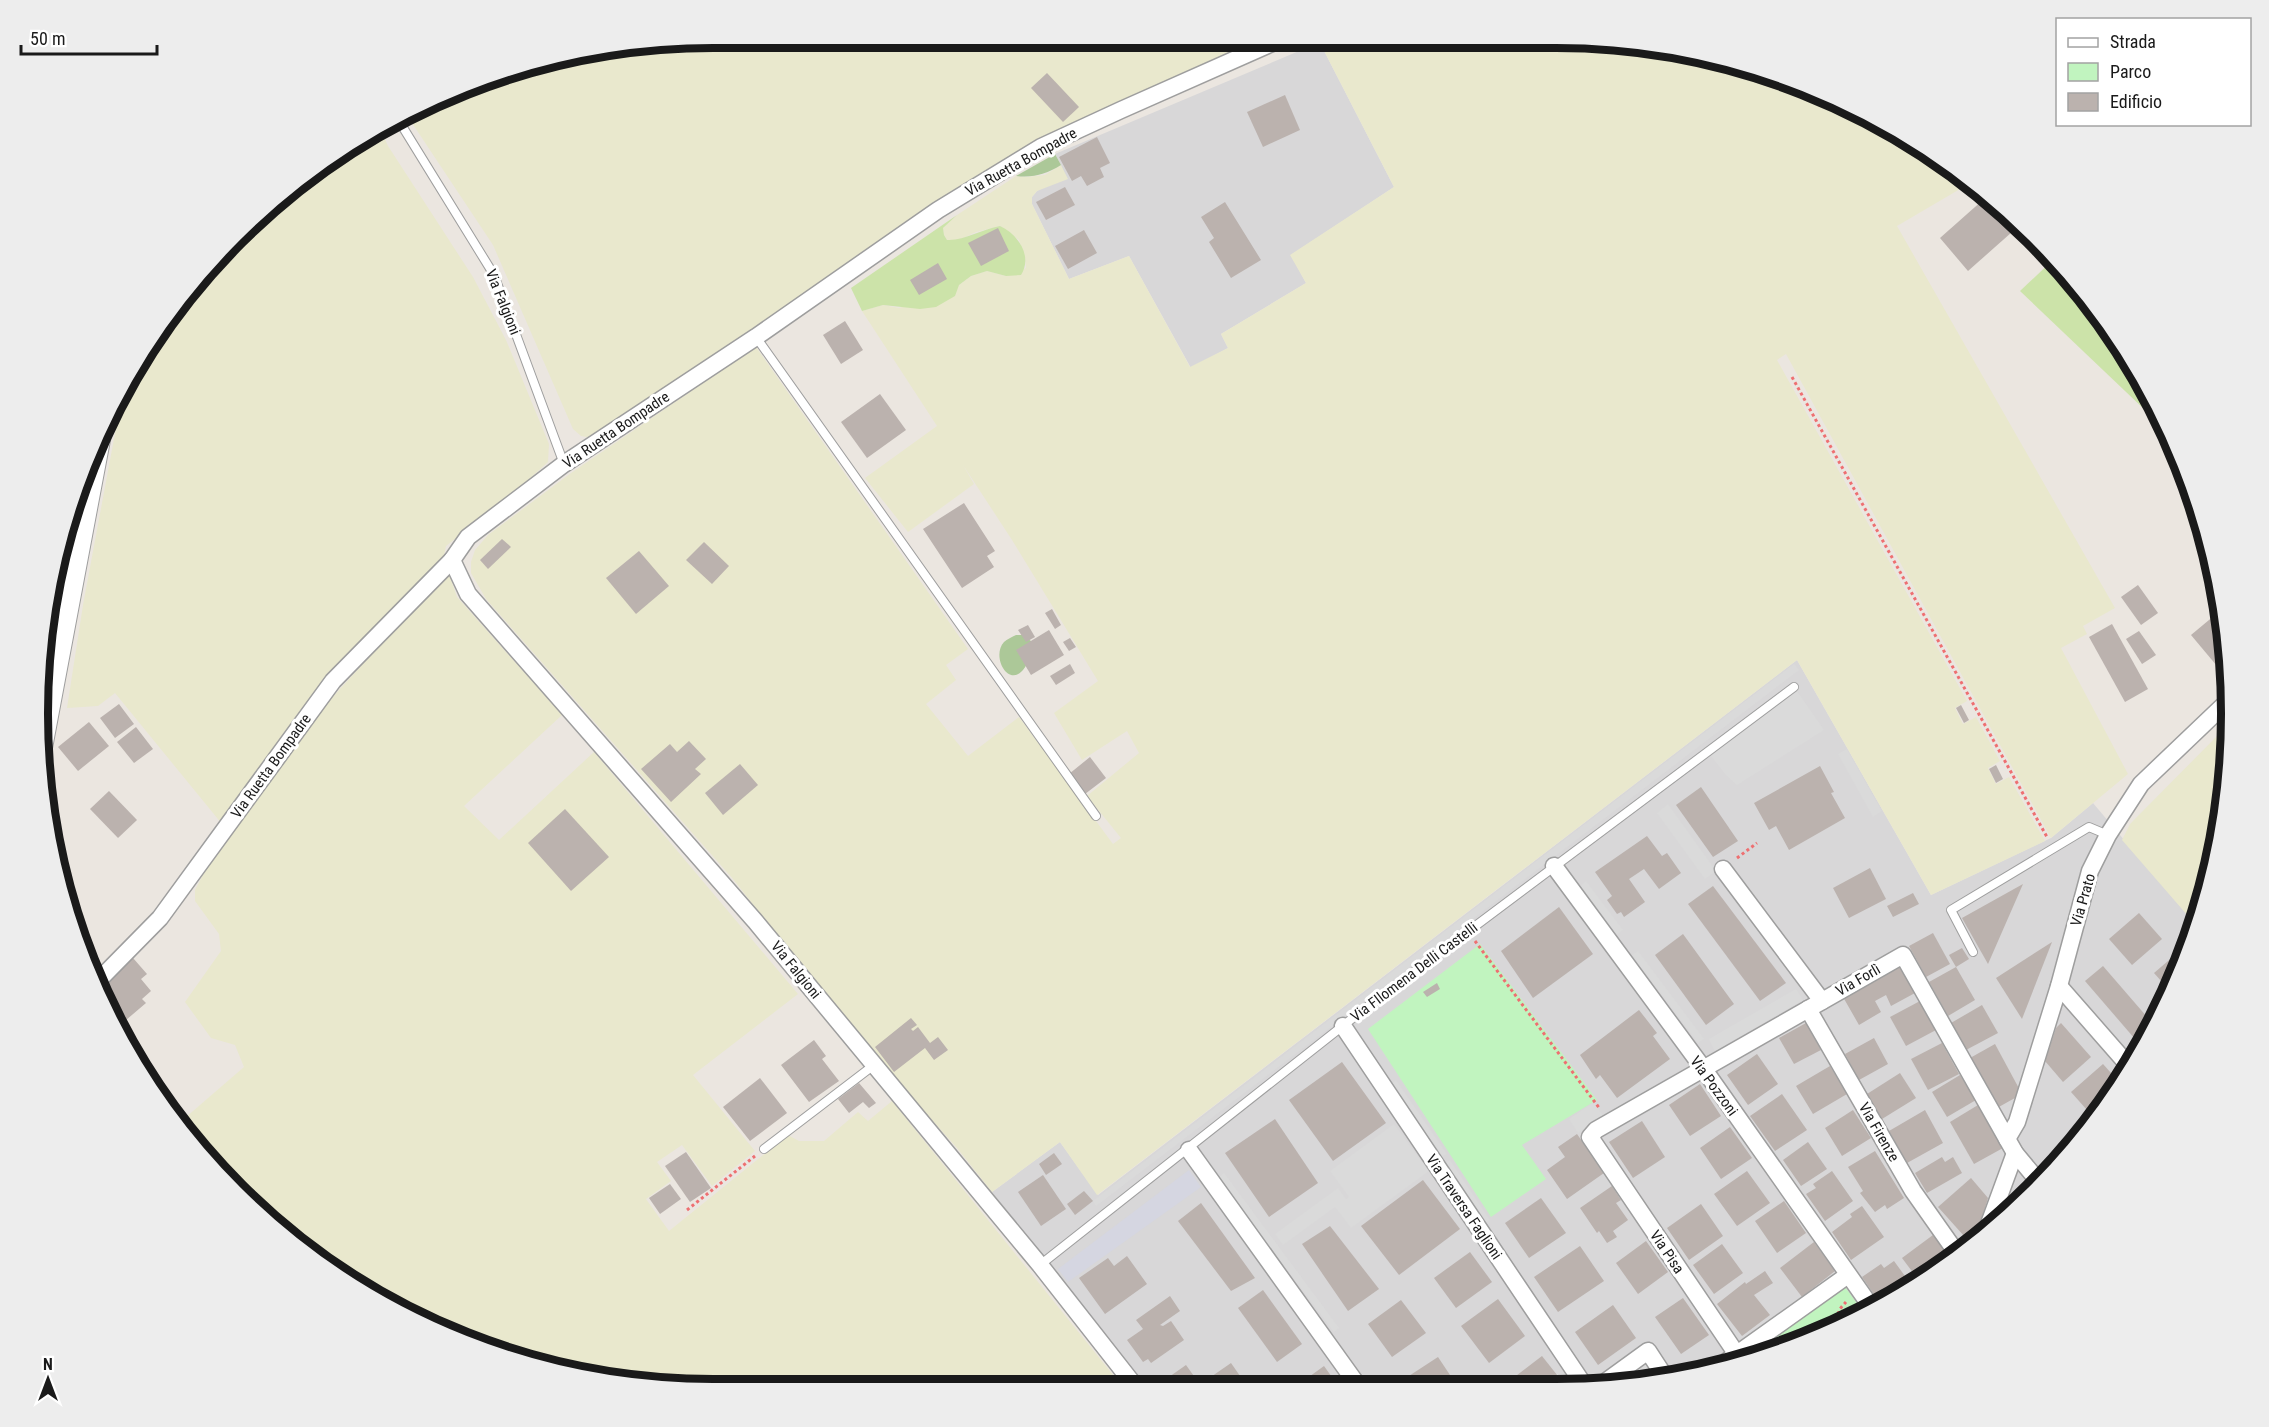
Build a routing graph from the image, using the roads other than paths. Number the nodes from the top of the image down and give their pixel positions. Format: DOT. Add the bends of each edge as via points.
graph roads {
  1 [pos="1261,48"];
  2 [pos="402,126"];
  3 [pos="756,337"];
  4 [pos="564,464"];
  5 [pos="93,475"];
  6 [pos="452,560"];
  7 [pos="1794,687"];
  8 [pos="2221,708"];
  9 [pos="48,713"];
  10 [pos="1096,816"];
  11 [pos="2108,835"];
  12 [pos="1554,866"];
  13 [pos="1723,868"];
  14 [pos="1973,952"];
  15 [pos="102,976"];
  16 [pos="2059,986"];
  17 [pos="1815,1005"];
  18 [pos="1343,1026"];
  19 [pos="2123,1060"];
  20 [pos="874,1065"];
  21 [pos="1703,1068"];
  22 [pos="1593,1141"];
  23 [pos="2011,1146"];
  24 [pos="764,1149"];
  25 [pos="1189,1150"];
  26 [pos="2034,1176"];
  27 [pos="1990,1217"];
  28 [pos="1953,1247"];
  29 [pos="1040,1265"];
  30 [pos="1848,1275"];
  31 [pos="1867,1301"];
  32 [pos="1752,1349"];
  33 [pos="1736,1354"];
  34 [pos="1660,1370"];
  35 [pos="1613,1376"];
  36 [pos="1579,1378"];
  37 [pos="1130,1379"];
  38 [pos="1353,1379"];
  1 -- 3 [label="street, Via Ruetta Bompadre" via="1041,147 938,210"];
  2 -- 4 [label="lane, Via Falgioni" via="494,275"];
  3 -- 4 [label="street, Via Ruetta Bompadre"];
  3 -- 10 [label="lane"];
  4 -- 6 [label="street, Via Ruetta Bompadre" via="468,537"];
  5 -- 9 [label="street"];
  6 -- 15 [label="street, Via Ruetta Bompadre" via="333,681 160,918"];
  6 -- 20 [label="street, Via Falgioni" via="468,594 756,921"];
  7 -- 12 [label="lane, Via FIlomena Delli Castelli"];
  8 -- 11 [label="street, Via Prato" via="2141,784"];
  11 -- 14 [label="lane" via="2089,828 1952,909"];
  11 -- 16 [label="street, Via Prato" via="2090,871"];
  12 -- 18 [label="lane, Via FIlomena Delli Castelli"];
  12 -- 21 [label="street, Via Pozzoni"];
  13 -- 17 [label="street, Via Firenze"];
  16 -- 19 [label="street"];
  16 -- 23 [label="street, Via Prato"];
  17 -- 21 [label="street, Via Forlì"];
  17 -- 23 [label="street, Via Forlì" via="1903,955"];
  17 -- 28 [label="street, Via Firenze" via="1913,1191"];
  18 -- 25 [label="lane, Via FIlomena Delli Castelli"];
  18 -- 36 [label="street, Via Traversa Faglioni"];
  20 -- 24 [label="lane"];
  20 -- 29 [label="street, Via Falgioni"];
  21 -- 22 [label="street, Via Forlì" via="1596,1130 1590,1137"];
  21 -- 30 [label="street, Via Pozzoni"];
  22 -- 33 [label="street, Via Pisa"];
  23 -- 26 [label="street, Via Forlì"];
  23 -- 27 [label="street, Via Prato"];
  25 -- 29 [label="lane, Via FIlomena Delli Castelli"];
  25 -- 38 [label="street"];
  29 -- 37 [label="street, Via Falgioni"];
  30 -- 31 [label="street, Via Pozzoni"];
  30 -- 32 [label="street"];
  34 -- 35 [label="street" via="1648,1351"];
}
